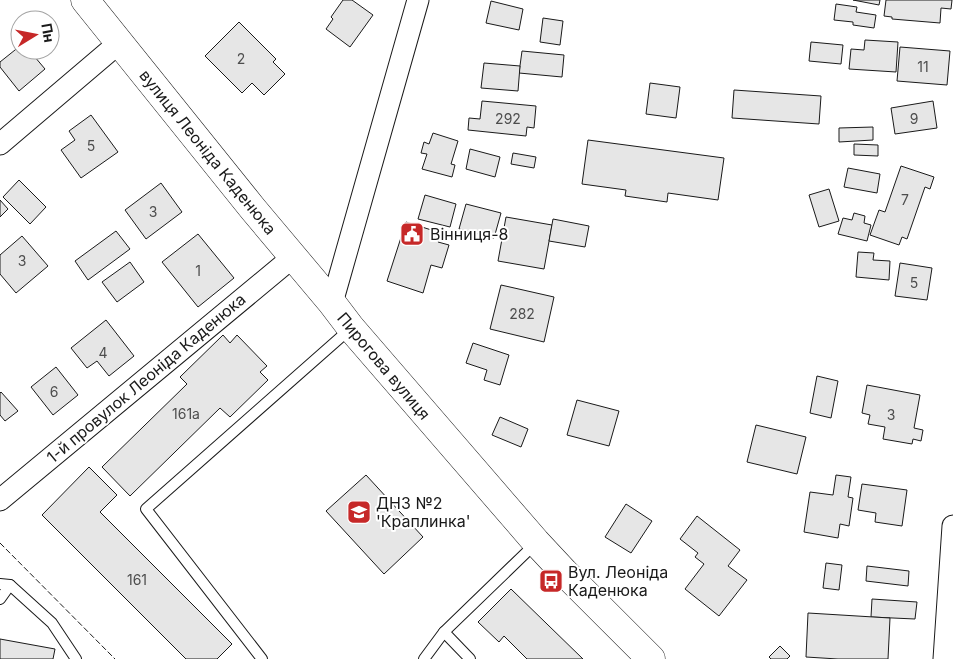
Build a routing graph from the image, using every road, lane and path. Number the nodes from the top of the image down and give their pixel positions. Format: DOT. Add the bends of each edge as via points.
graph roads {
  1 [pos="85,0"];
  2 [pos="418,0"];
  3 [pos="120,42"];
  4 [pos="0,144"];
  5 [pos="293,257"];
  6 [pos="332,303"];
  7 [pos="351,328"];
  8 [pos="0,500"];
  9 [pos="953,526"];
  10 [pos="536,542"];
  11 [pos="5,584"];
  12 [pos="0,600"];
  13 [pos="444,632"];
  14 [pos="76,659"];
  15 [pos="262,659"];
  16 [pos="424,659"];
  17 [pos="470,659"];
  18 [pos="651,659"];
  19 [pos="944,659"];
  1 -- 3 [label="street, вулиця Леоніда Каденюка"];
  2 -- 6 [label="street, Пирогова вулиця"];
  3 -- 4 [label="street"];
  3 -- 5 [label="street, вулиця Леоніда Каденюка"];
  5 -- 6 [label="street, вулиця Леоніда Каденюка"];
  5 -- 8 [label="street, 1-й провулок Леоніда Каденюка"];
  6 -- 7 [label="street, Пирогова вулиця"];
  7 -- 10 [label="street, Пирогова вулиця"];
  7 -- 15 [label="lane" via="146,509"];
  9 -- 19 [label="street"];
  10 -- 13 [label="lane"];
  10 -- 18 [label="street, Пирогова вулиця"];
  11 -- 12 [label="lane"];
  11 -- 14 [label="lane" via="52,623"];
  13 -- 16 [label="lane"];
  13 -- 17 [label="lane"];
}
